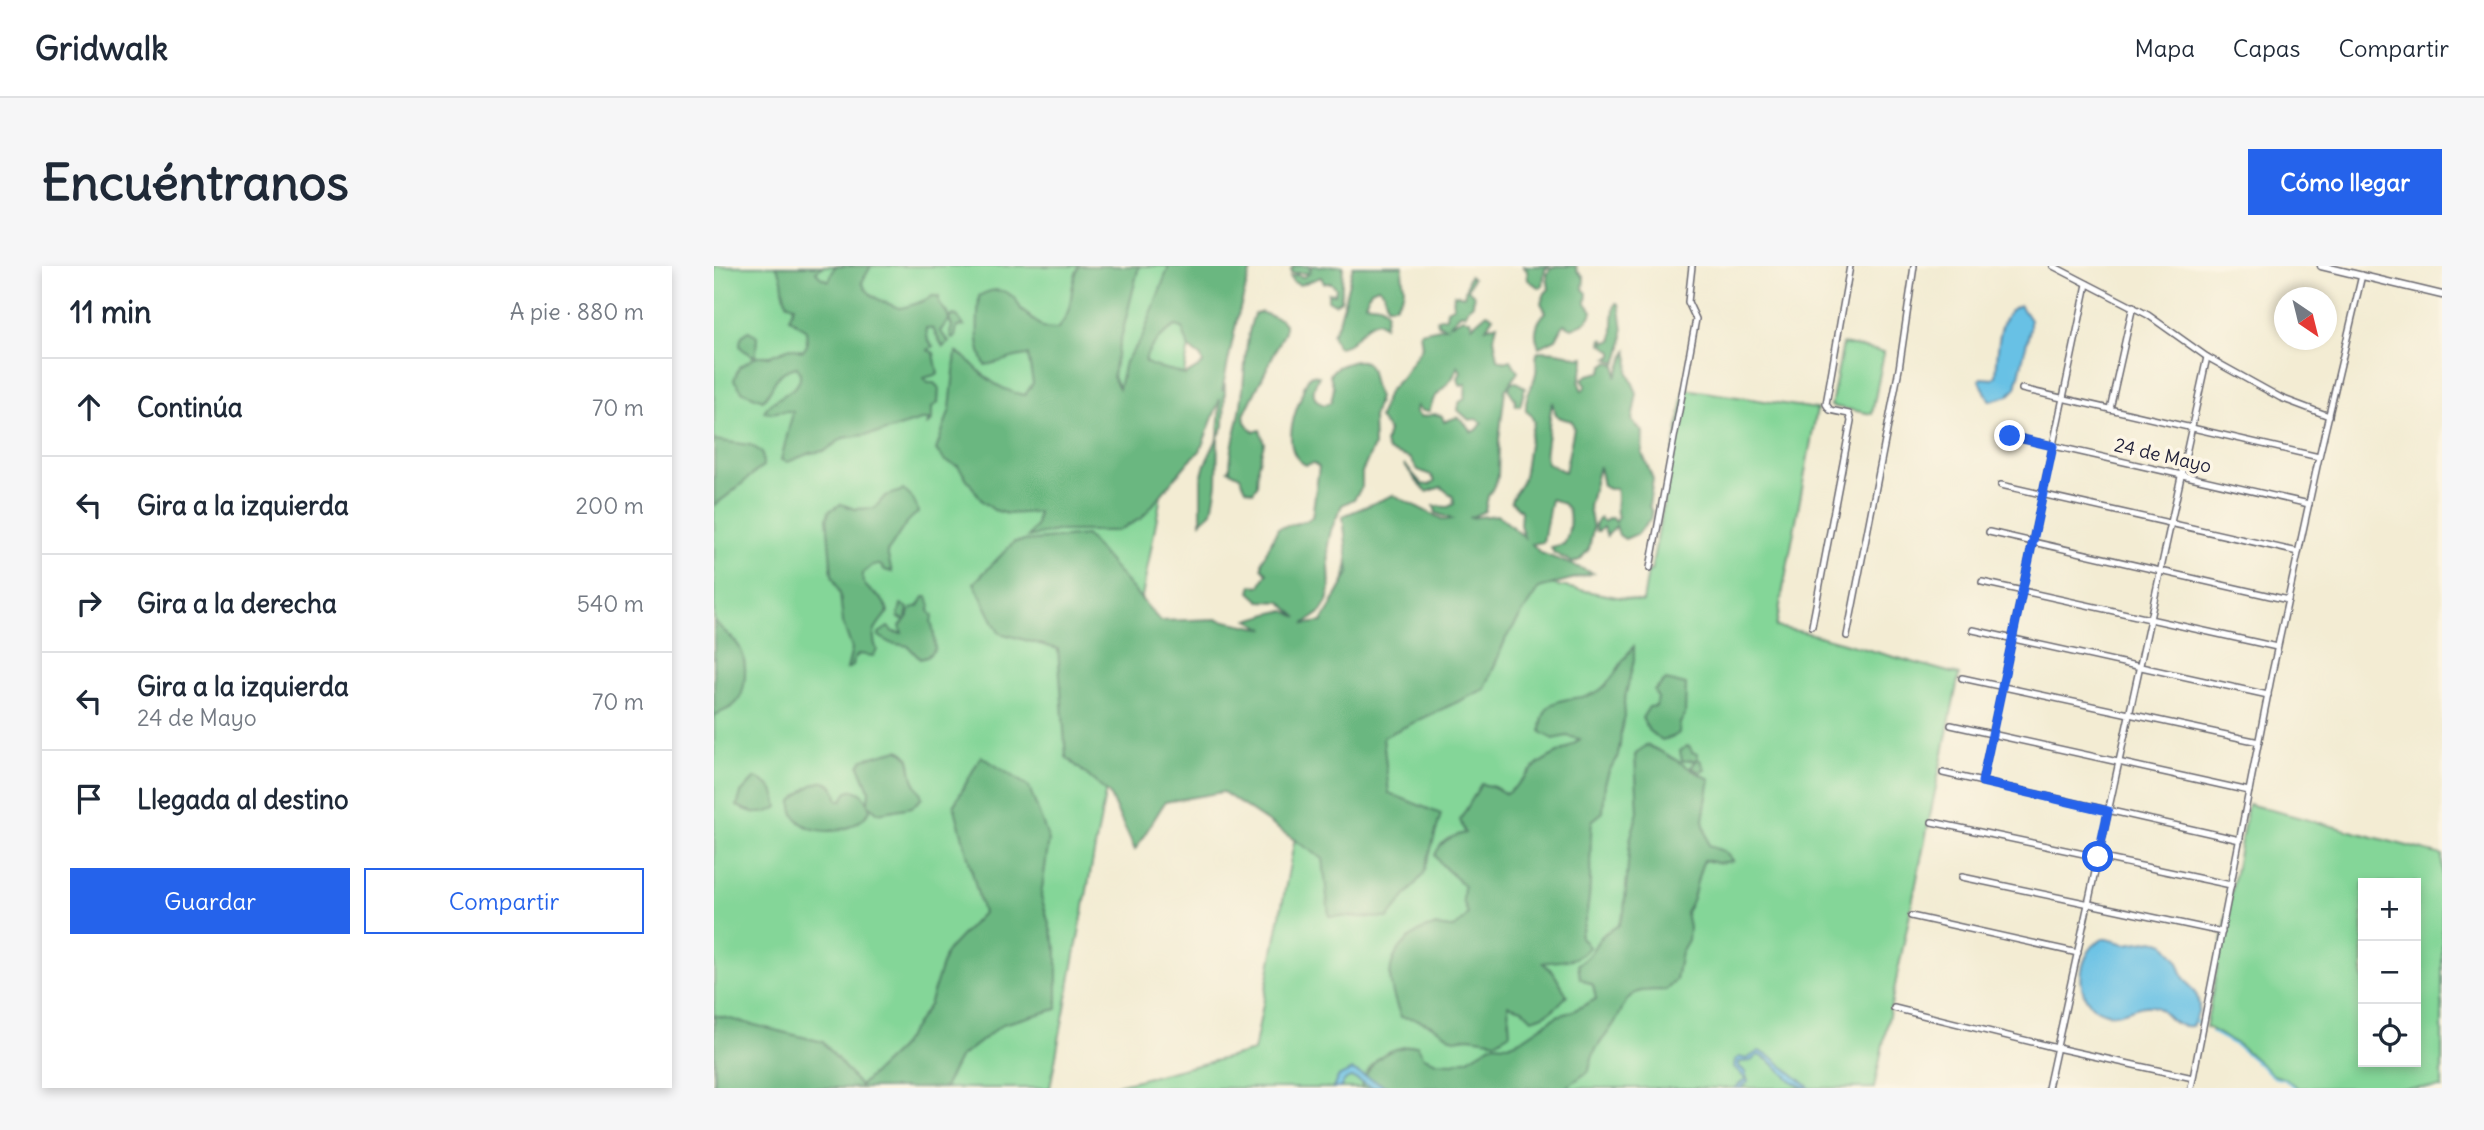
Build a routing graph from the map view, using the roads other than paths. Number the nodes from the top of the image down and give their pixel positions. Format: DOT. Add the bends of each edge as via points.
graph roads {
  1 [pos="1692,266"];
  2 [pos="1850,266"];
  3 [pos="1914,266"];
  4 [pos="2053,266"];
  5 [pos="2321,266"];
  6 [pos="2339,268"];
  7 [pos="2362,275"];
  8 [pos="2087,284"];
  9 [pos="2442,295"];
  10 [pos="2133,306"];
  11 [pos="2207,357"];
  12 [pos="2022,389"];
  13 [pos="2063,399"];
  14 [pos="2110,409"];
  15 [pos="2329,416"];
  16 [pos="2192,428"];
  17 [pos="2010,436"];
  18 [pos="2053,446"];
  19 [pos="2319,457"];
  20 [pos="2182,475"];
  21 [pos="2001,485"];
  22 [pos="2043,494"];
  23 [pos="2308,504"];
  24 [pos="2171,523"];
  25 [pos="1989,532"];
  26 [pos="2033,542"];
  27 [pos="2298,552"];
  28 [pos="1650,568"];
  29 [pos="2161,571"];
  30 [pos="1982,582"];
  31 [pos="2022,591"];
  32 [pos="2288,600"];
  33 [pos="2150,619"];
  34 [pos="1812,626"];
  35 [pos="1973,630"];
  36 [pos="1847,636"];
  37 [pos="2012,638"];
  38 [pos="2277,648"];
  39 [pos="2140,667"];
  40 [pos="1962,678"];
  41 [pos="2002,686"];
  42 [pos="2268,695"];
  43 [pos="2130,714"];
  44 [pos="1951,725"];
  45 [pos="1992,734"];
  46 [pos="2259,742"];
  47 [pos="2119,762"];
  48 [pos="1943,773"];
  49 [pos="1982,782"];
  50 [pos="2249,791"];
  51 [pos="2108,811"];
  52 [pos="1932,822"];
  53 [pos="2240,840"];
  54 [pos="2098,857"];
  55 [pos="1962,877"];
  56 [pos="2231,885"];
  57 [pos="2088,904"];
  58 [pos="1911,916"];
  59 [pos="2222,932"];
  60 [pos="2078,953"];
  61 [pos="1894,1008"];
  62 [pos="2057,1048"];
  63 [pos="2193,1078"];
  64 [pos="2048,1088"];
  65 [pos="2191,1088"];
  1 -- 28 [label="street" via="1688,302 1696,319"];
  2 -- 34 [label="street" via="1826,404 1829,410 1849,414 1851,421"];
  3 -- 36 [label="street" via="1899,369"];
  4 -- 8 [label="street"];
  5 -- 6 [label="street"];
  6 -- 7 [label="street"];
  7 -- 9 [label="street"];
  7 -- 15 [label="street"];
  8 -- 10 [label="street"];
  8 -- 13 [label="street"];
  10 -- 11 [label="street"];
  10 -- 14 [label="street"];
  11 -- 15 [label="street" via="2281,398"];
  11 -- 16 [label="street"];
  12 -- 13 [label="street"];
  13 -- 14 [label="street"];
  13 -- 18 [label="street"];
  14 -- 16 [label="street"];
  15 -- 19 [label="street"];
  16 -- 19 [label="street"];
  16 -- 20 [label="street"];
  17 -- 18 [label="street, 24 de Mayo"];
  18 -- 20 [label="street, 24 de Mayo"];
  18 -- 22 [label="street"];
  19 -- 23 [label="street"];
  20 -- 23 [label="street, 24 de Mayo"];
  20 -- 24 [label="street"];
  21 -- 22 [label="street"];
  22 -- 24 [label="street"];
  22 -- 26 [label="street"];
  23 -- 27 [label="street"];
  24 -- 27 [label="street"];
  24 -- 29 [label="street"];
  25 -- 26 [label="street"];
  26 -- 29 [label="street"];
  26 -- 31 [label="street"];
  27 -- 32 [label="street"];
  29 -- 32 [label="street"];
  29 -- 33 [label="street"];
  30 -- 31 [label="street"];
  31 -- 33 [label="street"];
  31 -- 37 [label="street"];
  32 -- 38 [label="street"];
  33 -- 38 [label="street"];
  33 -- 39 [label="street"];
  35 -- 37 [label="street"];
  37 -- 39 [label="street"];
  37 -- 41 [label="street"];
  38 -- 42 [label="street"];
  39 -- 42 [label="street"];
  39 -- 43 [label="street"];
  40 -- 41 [label="street"];
  41 -- 43 [label="street"];
  41 -- 45 [label="street"];
  42 -- 46 [label="street"];
  43 -- 46 [label="street"];
  43 -- 47 [label="street"];
  44 -- 45 [label="street"];
  45 -- 47 [label="street"];
  45 -- 49 [label="street"];
  46 -- 50 [label="street"];
  47 -- 50 [label="street"];
  47 -- 51 [label="street"];
  48 -- 49 [label="street"];
  49 -- 51 [label="street"];
  50 -- 53 [label="street"];
  51 -- 53 [label="street"];
  51 -- 54 [label="street"];
  52 -- 54 [label="street"];
  53 -- 56 [label="street"];
  54 -- 56 [label="street"];
  54 -- 57 [label="street"];
  55 -- 57 [label="street"];
  56 -- 59 [label="street"];
  57 -- 59 [label="street"];
  57 -- 60 [label="street"];
  58 -- 60 [label="street"];
  59 -- 63 [label="street"];
  60 -- 62 [label="street"];
  61 -- 62 [label="street"];
  62 -- 63 [label="street"];
  62 -- 64 [label="street"];
  63 -- 65 [label="street"];
}
